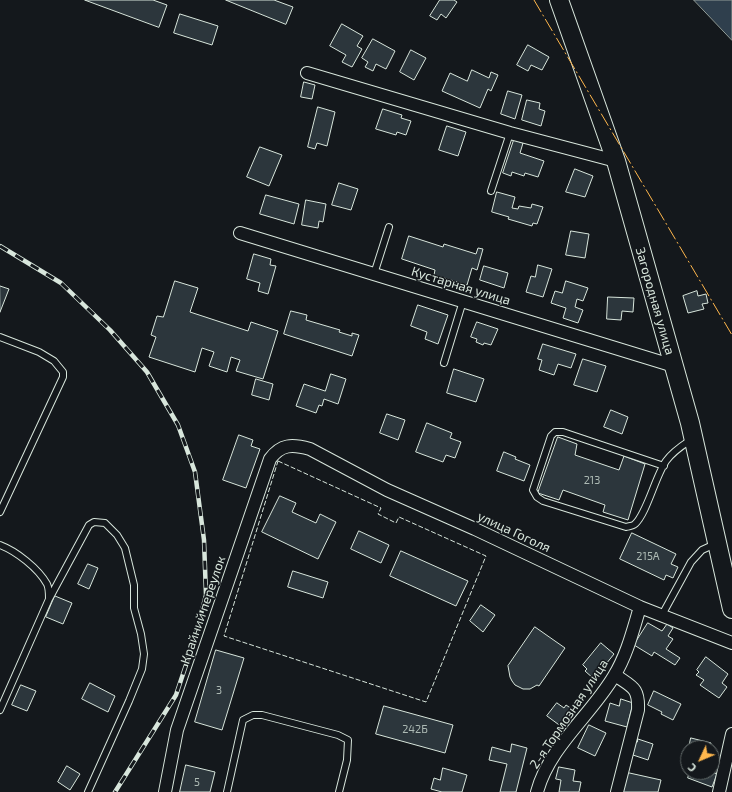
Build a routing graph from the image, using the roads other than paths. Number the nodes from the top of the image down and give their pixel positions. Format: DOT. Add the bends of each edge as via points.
graph roads {
  1 [pos="559,0"];
  2 [pos="307,73"];
  3 [pos="510,133"];
  4 [pos="616,161"];
  5 [pos="491,191"];
  6 [pos="389,227"];
  7 [pos="240,233"];
  8 [pos="374,274"];
  9 [pos="463,301"];
  10 [pos="0,337"];
  11 [pos="444,362"];
  12 [pos="674,366"];
  13 [pos="693,438"];
  14 [pos="286,447"];
  15 [pos="664,466"];
  16 [pos="0,512"];
  17 [pos="718,542"];
  18 [pos="0,545"];
  19 [pos="49,599"];
  20 [pos="640,607"];
  21 [pos="732,609"];
  22 [pos="662,615"];
  23 [pos="732,643"];
  24 [pos="615,675"];
  25 [pos="0,710"];
  26 [pos="732,734"];
  27 [pos="88,792"];
  28 [pos="165,792"];
  29 [pos="227,792"];
  30 [pos="339,792"];
  31 [pos="537,792"];
  32 [pos="618,792"];
  33 [pos="718,792"];
  1 -- 4 [label="main road, Загородная улица"];
  2 -- 3 [label="street"];
  3 -- 4 [label="street"];
  3 -- 5 [label="lane"];
  4 -- 12 [label="main road, Загородная улица"];
  6 -- 8 [label="lane"];
  7 -- 8 [label="street, Кустарная улица"];
  8 -- 9 [label="street, Кустарная улица"];
  9 -- 11 [label="lane"];
  9 -- 12 [label="street, Кустарная улица"];
  10 -- 16 [label="lane" via="39,352 54,361 63,372 63,377"];
  12 -- 13 [label="main road, Загородная улица"];
  13 -- 15 [label="lane" via="676,451"];
  13 -- 17 [label="main road, Загородная улица"];
  14 -- 20 [label="street, улица Гоголя" via="296,445 310,449 387,490 475,528"];
  14 -- 28 [label="street, Крайний переулок" via="276,451 270,459 177,730"];
  15 -- 15 [label="lane" via="641,517 634,525 626,527 543,501 533,490 551,436 555,432 563,432"];
  17 -- 21 [label="main road, Загородная улица"];
  17 -- 22 [label="lane" via="702,550 691,562"];
  18 -- 19 [label="lane" via="18,554 35,569 47,584"];
  19 -- 25 [label="lane"];
  19 -- 27 [label="lane" via="89,524 105,523 125,548 134,585 134,608 144,654 142,669"];
  20 -- 22 [label="street, улица Гоголя"];
  20 -- 24 [label="street, 2-я Тормозная улица"];
  22 -- 23 [label="street, улица Гоголя"];
  24 -- 31 [label="street, 2-я Тормозная улица" via="557,752 540,781"];
  24 -- 32 [label="street" via="635,690 639,698"];
  26 -- 33 [label="street"];
  29 -- 30 [label="lane" via="243,720 253,715 262,715 338,735 348,740 347,760"];
}
